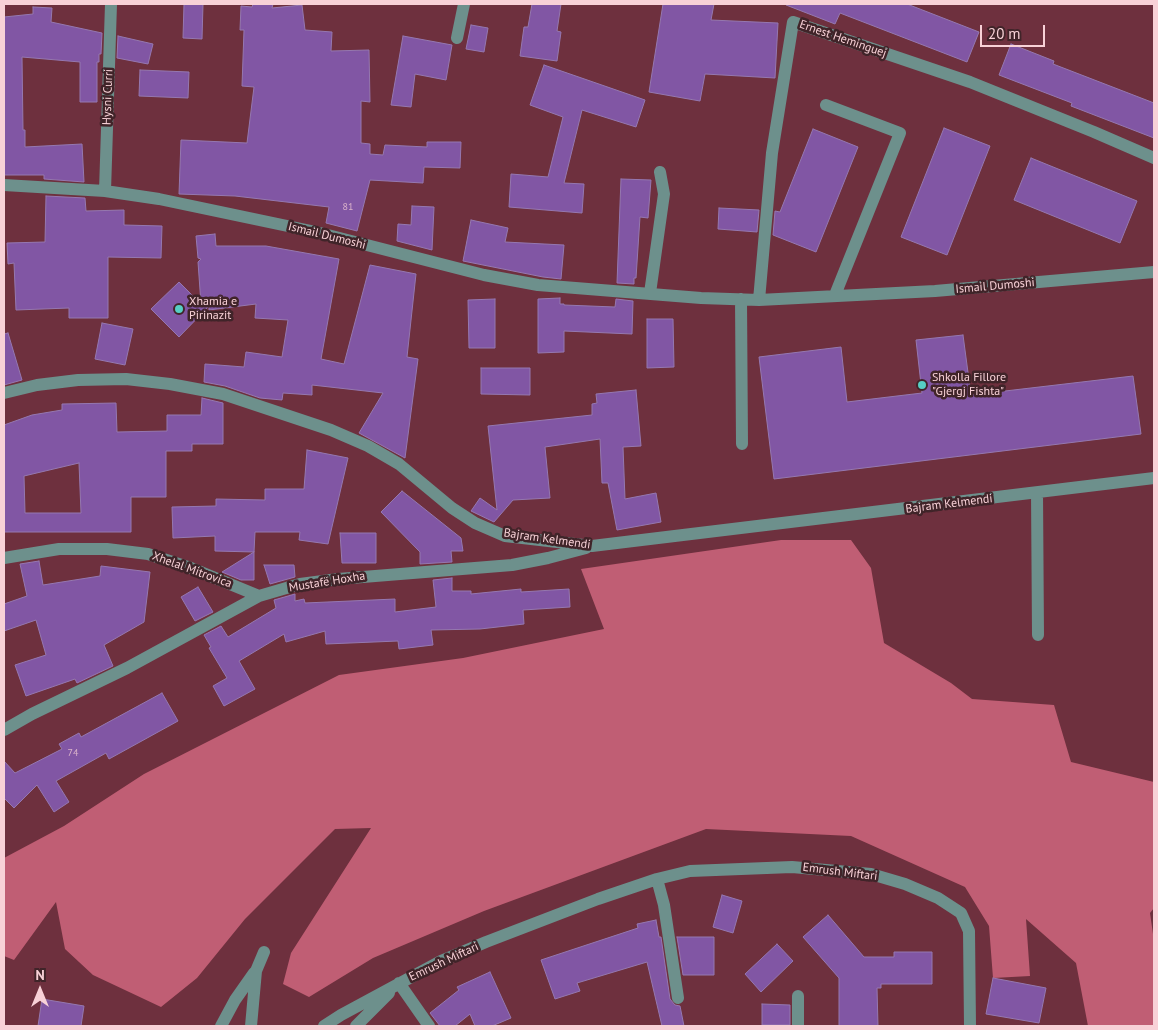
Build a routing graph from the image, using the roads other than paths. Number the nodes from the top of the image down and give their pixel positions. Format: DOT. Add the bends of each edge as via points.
graph roads {
  1 [pos="111,4"];
  2 [pos="464,4"];
  3 [pos="457,38"];
  4 [pos="826,105"];
  5 [pos="1154,158"];
  6 [pos="660,172"];
  7 [pos="4,185"];
  8 [pos="105,191"];
  9 [pos="1154,272"];
  10 [pos="650,293"];
  11 [pos="835,295"];
  12 [pos="740,299"];
  13 [pos="759,300"];
  14 [pos="4,393"];
  15 [pos="742,444"];
  16 [pos="1154,478"];
  17 [pos="1037,493"];
  18 [pos="592,546"];
  19 [pos="4,558"];
  20 [pos="259,596"];
  21 [pos="1038,635"];
  22 [pos="4,730"];
  23 [pos="657,879"];
  24 [pos="264,952"];
  25 [pos="256,972"];
  26 [pos="400,983"];
  27 [pos="798,996"];
  28 [pos="678,998"];
  29 [pos="221,1026"];
  30 [pos="251,1026"];
  31 [pos="324,1026"];
  32 [pos="356,1026"];
  33 [pos="430,1026"];
  34 [pos="798,1026"];
  35 [pos="970,1026"];
  1 -- 8 [label="street, Hysni Curri"];
  2 -- 3 [label="street"];
  4 -- 11 [label="street" via="900,134"];
  5 -- 13 [label="street, Ernest Heminguej" via="970,82 793,22 772,153"];
  6 -- 10 [label="street" via="664,194"];
  7 -- 8 [label="street, Ismail Dumoshi"];
  8 -- 10 [label="street, Ismail Dumoshi" via="316,232 427,262 538,285"];
  9 -- 11 [label="street, Ismail Dumoshi" via="934,291"];
  10 -- 12 [label="street, Ismail Dumoshi"];
  11 -- 13 [label="street, Ismail Dumoshi"];
  12 -- 13 [label="street, Ismail Dumoshi"];
  12 -- 15 [label="street"];
  14 -- 18 [label="street, Bajram Kelmendi" via="78,380 126,379 223,394 331,430 368,446 399,464 467,518 505,536"];
  16 -- 17 [label="street, Bajram Kelmendi"];
  17 -- 18 [label="street, Bajram Kelmendi"];
  17 -- 21 [label="street"];
  18 -- 20 [label="street, Mustafë Hoxha" via="512,565 338,578 300,584"];
  19 -- 20 [label="street, Xhelal Mitrovica" via="59,549 107,549 148,554"];
  20 -- 22 [label="street, Mustafë Hoxha"];
  23 -- 26 [label="street, Emrush Miftari" via="486,942"];
  23 -- 28 [label="street"];
  23 -- 35 [label="street, Emrush Miftari" via="690,871 800,867 871,874 938,898 961,913 969,931"];
  24 -- 25 [label="street"];
  25 -- 29 [label="street"];
  25 -- 30 [label="street"];
  26 -- 31 [label="street, Emrush Miftari"];
  26 -- 32 [label="street"];
  26 -- 33 [label="street, Emrush Miftari"];
  27 -- 34 [label="street"];
}
